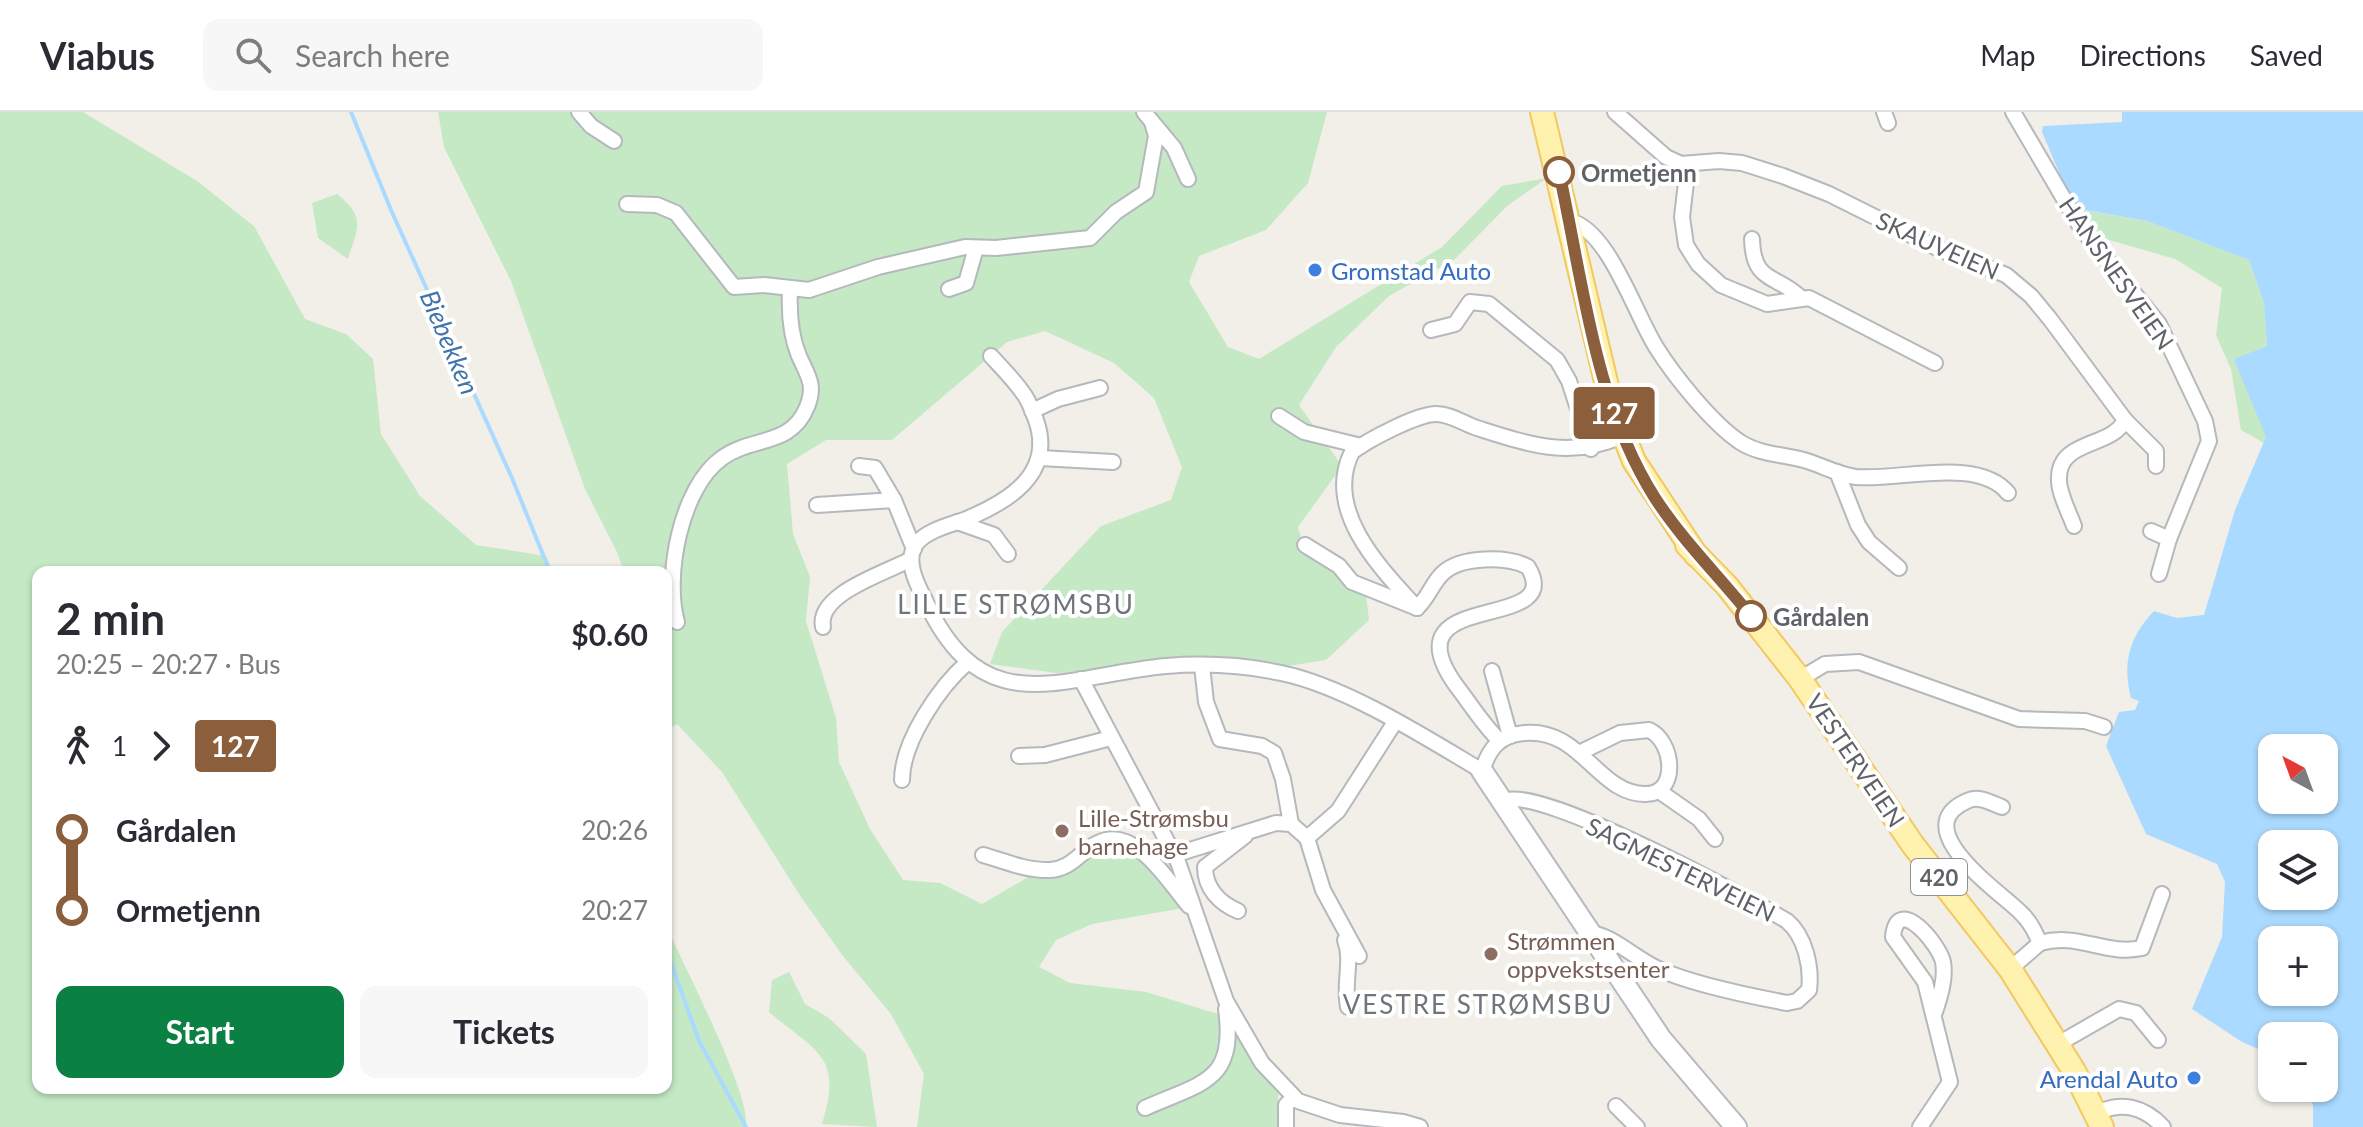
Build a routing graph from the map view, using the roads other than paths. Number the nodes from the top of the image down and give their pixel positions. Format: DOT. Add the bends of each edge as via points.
graph roads {
  1 [pos="579,112"];
  2 [pos="1542,112"];
  3 [pos="1549,112"];
  4 [pos="1615,112"];
  5 [pos="2013,112"];
  6 [pos="1148,117"];
  7 [pos="614,141"];
  8 [pos="1553,147"];
  9 [pos="1688,165"];
  10 [pos="1188,179"];
  11 [pos="627,204"];
  12 [pos="1569,221"];
  13 [pos="1752,239"];
  14 [pos="976,248"];
  15 [pos="949,289"];
  16 [pos="790,290"];
  17 [pos="1801,298"];
  18 [pos="1431,330"];
  19 [pos="991,356"];
  20 [pos="1935,363"];
  21 [pos="1100,388"];
  22 [pos="1032,411"];
  23 [pos="1279,416"];
  24 [pos="2125,420"];
  25 [pos="1622,436"];
  26 [pos="1361,446"];
  27 [pos="1591,449"];
  28 [pos="1040,458"];
  29 [pos="1113,462"];
  30 [pos="859,466"];
  31 [pos="2156,466"];
  32 [pos="1837,472"];
  33 [pos="2008,493"];
  34 [pos="894,500"];
  35 [pos="817,505"];
  36 [pos="956,522"];
  37 [pos="2074,526"];
  38 [pos="2151,531"];
  39 [pos="2169,539"];
  40 [pos="1305,545"];
  41 [pos="912,554"];
  42 [pos="1008,554"];
  43 [pos="1899,568"];
  44 [pos="2159,574"];
  45 [pos="1417,608"];
  46 [pos="677,622"];
  47 [pos="823,627"];
  48 [pos="968,662"];
  49 [pos="1202,666"];
  50 [pos="1492,671"];
  51 [pos="1081,679"];
  52 [pos="1800,679"];
  53 [pos="1395,722"];
  54 [pos="2104,727"];
  55 [pos="1111,738"];
  56 [pos="1505,738"];
  57 [pos="1581,752"];
  58 [pos="1019,756"];
  59 [pos="1482,771"];
  60 [pos="902,780"];
  61 [pos="1659,791"];
  62 [pos="1505,801"];
  63 [pos="2002,807"];
  64 [pos="1291,824"];
  65 [pos="1262,826"];
  66 [pos="1307,838"];
  67 [pos="1715,839"];
  68 [pos="983,855"];
  69 [pos="1174,855"];
  70 [pos="2162,894"];
  71 [pos="1193,908"];
  72 [pos="1238,911"];
  73 [pos="1342,928"];
  74 [pos="1590,933"];
  75 [pos="2040,943"];
  76 [pos="1359,956"];
  77 [pos="2010,969"];
  78 [pos="1226,1001"];
  79 [pos="1348,1007"];
  80 [pos="1935,1012"];
  81 [pos="2158,1040"];
  82 [pos="2058,1044"];
  83 [pos="1293,1098"];
  84 [pos="1616,1106"];
  85 [pos="1145,1108"];
  86 [pos="2099,1120"];
  87 [pos="1286,1127"];
  88 [pos="1420,1127"];
  89 [pos="1637,1127"];
  90 [pos="1736,1127"];
  91 [pos="1920,1127"];
  92 [pos="2163,1127"];
  1 -- 7 [label="street"];
  2 -- 8 [label="main road, VESTERVEIEN / 420"];
  3 -- 8 [label="main road, VESTERVEIEN / 420"];
  4 -- 9 [label="street" via="1666,157"];
  5 -- 39 [label="street, HANSNESVEIEN" via="2081,228 2159,324 2205,421 2209,441"];
  6 -- 10 [label="street" via="1174,148"];
  6 -- 14 [label="street" via="1156,136 1146,192 1094,235"];
  8 -- 12 [label="main road, VESTERVEIEN / 420"];
  9 -- 17 [label="street" via="1682,217 1691,256 1721,285 1757,302"];
  9 -- 24 [label="street, SKAUVEIEN" via="1742,163 1783,176 2006,275 2041,307"];
  11 -- 16 [label="street" via="657,205 676,213 734,287"];
  12 -- 25 [label="main road, VESTERVEIEN / 420"];
  12 -- 32 [label="street" via="1589,230 1655,346 1725,429 1751,448"];
  13 -- 17 [label="street" via="1761,273"];
  14 -- 15 [label="street" via="966,283"];
  14 -- 16 [label="street"];
  16 -- 46 [label="street" via="799,355 812,382 807,408 790,433 719,460 696,491 672,568"];
  17 -- 20 [label="street" via="1817,301"];
  18 -- 27 [label="street" via="1455,324 1470,302 1489,304 1557,360"];
  19 -- 22 [label="street"];
  21 -- 22 [label="street"];
  22 -- 28 [label="street" via="1041,435"];
  23 -- 26 [label="street" via="1304,432"];
  24 -- 31 [label="street, SKAUVEIEN" via="2156,451"];
  24 -- 37 [label="street" via="2112,435 2073,451 2061,467 2058,480"];
  25 -- 27 [label="street"];
  25 -- 52 [label="main road, VESTERVEIEN / 420" via="1687,545"];
  26 -- 27 [label="street" via="1422,415 1450,416 1552,447"];
  26 -- 45 [label="street" via="1352,452 1342,482 1347,511 1367,546"];
  28 -- 29 [label="street"];
  28 -- 36 [label="street" via="1021,487"];
  30 -- 34 [label="street" via="875,468"];
  32 -- 33 [label="street" via="1873,477 1967,473 1995,481"];
  32 -- 43 [label="street" via="1858,525"];
  34 -- 35 [label="street"];
  34 -- 41 [label="street"];
  36 -- 41 [label="street" via="924,537"];
  36 -- 42 [label="street" via="994,535"];
  38 -- 39 [label="street"];
  39 -- 44 [label="street, HANSNESVEIEN"];
  40 -- 45 [label="street" via="1339,566 1352,582"];
  41 -- 47 [label="street" via="839,597"];
  41 -- 48 [label="street" via="917,583 939,629"];
  45 -- 56 [label="street" via="1456,564 1528,567 1534,585 1519,604 1452,624 1441,635 1442,668"];
  48 -- 51 [label="street" via="1010,683 1042,687"];
  48 -- 60 [label="street" via="914,734 902,761"];
  49 -- 51 [label="street"];
  49 -- 53 [label="street" via="1283,673 1319,683"];
  49 -- 64 [label="street" via="1215,732 1227,743 1262,746 1274,753"];
  50 -- 56 [label="street"];
  51 -- 55 [label="street"];
  52 -- 54 [label="street" via="1825,664 1859,662 2019,719 2085,721"];
  52 -- 77 [label="main road, VESTERVEIEN / 420" via="1913,845"];
  53 -- 59 [label="street"];
  53 -- 66 [label="street" via="1338,811"];
  55 -- 58 [label="street" via="1045,755"];
  55 -- 69 [label="street"];
  56 -- 57 [label="street" via="1547,733"];
  56 -- 59 [label="street" via="1487,755"];
  57 -- 61 [label="street" via="1627,791"];
  57 -- 61 [label="street" via="1633,729 1658,734 1670,754 1669,772"];
  59 -- 62 [label="main road"];
  61 -- 67 [label="street" via="1699,819"];
  62 -- 74 [label="main road"];
  62 -- 74 [label="street, SAGMESTERVEIEN" via="1529,799 1609,831 1695,870 1787,921 1804,948 1809,990 1787,1003 1677,976"];
  63 -- 75 [label="street" via="1982,799 1963,802 1949,818 1950,842 1962,860 2022,913"];
  64 -- 65 [label="street"];
  64 -- 66 [label="street"];
  65 -- 69 [label="street"];
  65 -- 72 [label="street" via="1205,867 1211,891"];
  66 -- 73 [label="street" via="1312,862"];
  68 -- 71 [label="street" via="1049,870 1075,862 1097,843 1121,842 1152,859"];
  69 -- 71 [label="street"];
  70 -- 75 [label="street" via="2142,948 2126,951 2074,938"];
  71 -- 78 [label="street"];
  73 -- 76 [label="street"];
  73 -- 79 [label="street" via="1349,949 1344,988"];
  74 -- 90 [label="main road" via="1661,1039"];
  75 -- 77 [label="street"];
  77 -- 82 [label="main road, VESTERVEIEN / 420"];
  78 -- 83 [label="street" via="1247,1042"];
  78 -- 85 [label="street" via="1229,1047 1223,1063 1199,1084"];
  80 -- 80 [label="street" via="1925,982 1896,944 1894,931 1902,921 1914,922 1927,933 1942,957 1944,976"];
  80 -- 91 [label="street" via="1950,1082"];
  81 -- 82 [label="street" via="2136,1013 2119,1009"];
  82 -- 86 [label="main road, VESTERVEIEN / 420"];
  83 -- 87 [label="street" via="1286,1105"];
  83 -- 88 [label="street" via="1340,1115"];
  84 -- 89 [label="street"];
  86 -- 92 [label="street" via="2114,1107 2137,1107"];
}
